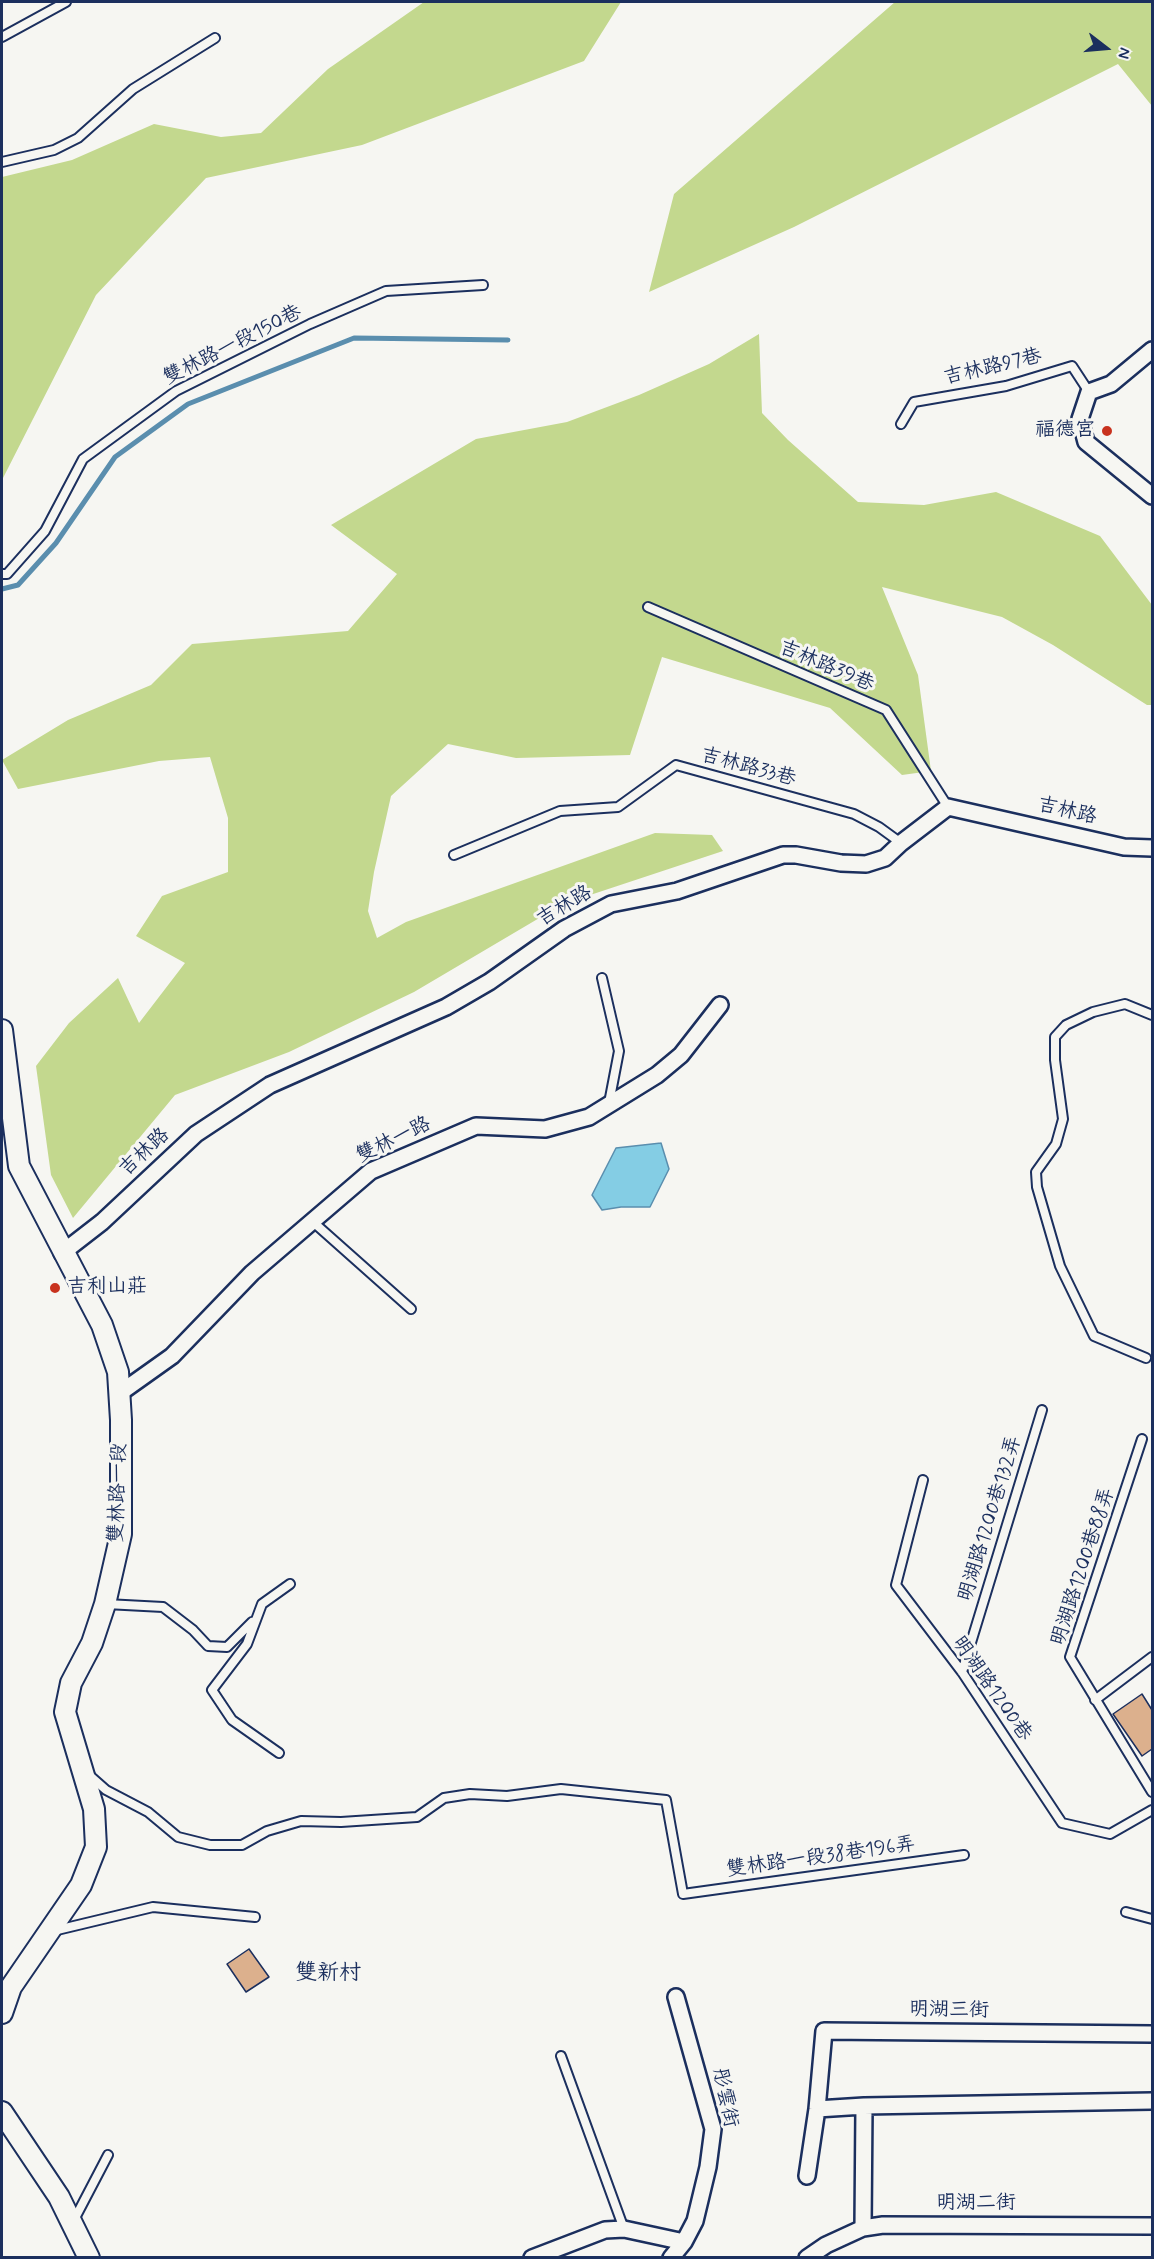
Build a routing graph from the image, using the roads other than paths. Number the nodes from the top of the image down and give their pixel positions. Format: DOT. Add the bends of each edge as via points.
graph roads {
  1 [pos="66,2"];
  2 [pos="2,37"];
  3 [pos="214,38"];
  4 [pos="2,162"];
  5 [pos="483,285"];
  6 [pos="1152,350"];
  7 [pos="1089,392"];
  8 [pos="901,424"];
  9 [pos="1152,496"];
  10 [pos="2,574"];
  11 [pos="648,608"];
  12 [pos="948,807"];
  13 [pos="901,843"];
  14 [pos="1152,848"];
  15 [pos="454,855"];
  16 [pos="602,978"];
  17 [pos="720,1005"];
  18 [pos="1152,1015"];
  19 [pos="2,1030"];
  20 [pos="608,1106"];
  21 [pos="312,1221"];
  22 [pos="62,1253"];
  23 [pos="411,1309"];
  24 [pos="1146,1358"];
  25 [pos="120,1393"];
  26 [pos="1042,1410"];
  27 [pos="1142,1439"];
  28 [pos="923,1480"];
  29 [pos="290,1584"];
  30 [pos="105,1604"];
  31 [pos="254,1619"];
  32 [pos="1152,1657"];
  33 [pos="962,1672"];
  34 [pos="1095,1700"];
  35 [pos="279,1753"];
  36 [pos="81,1769"];
  37 [pos="1152,1792"];
  38 [pos="1152,1810"];
  39 [pos="964,1855"];
  40 [pos="1126,1912"];
  41 [pos="255,1917"];
  42 [pos="1152,1919"];
  43 [pos="46,1933"];
  44 [pos="676,1996"];
  45 [pos="2,2013"];
  46 [pos="1152,2034"];
  47 [pos="561,2056"];
  48 [pos="1152,2101"];
  49 [pos="864,2106"];
  50 [pos="817,2109"];
  51 [pos="2,2112"];
  52 [pos="108,2155"];
  53 [pos="807,2176"];
  54 [pos="72,2224"];
  55 [pos="1152,2226"];
  56 [pos="863,2228"];
  57 [pos="624,2229"];
  58 [pos="684,2242"];
  59 [pos="89,2258"];
  60 [pos="532,2258"];
  61 [pos="671,2258"];
  62 [pos="807,2258"];
  1 -- 2 [label="lane"];
  3 -- 4 [label="lane" via="133,89 78,138 54,150"];
  5 -- 10 [label="lane, 雙林路一段150巷" via="386,291 176,391 83,459 45,531 7,574"];
  6 -- 7 [label="street" via="1111,384"];
  7 -- 8 [label="lane, 吉林路97巷" via="1072,366 1006,386 914,402"];
  7 -- 9 [label="street" via="1080,419 1086,442"];
  11 -- 12 [label="lane, 吉林路39巷" via="886,710"];
  12 -- 13 [label="street, 吉林路"];
  12 -- 14 [label="street, 吉林路" via="1124,847"];
  13 -- 15 [label="lane, 吉林路33巷" via="854,814 676,765 618,807 560,811"];
  13 -- 22 [label="street, 吉林路" via="885,858 866,864 783,855 677,891 611,904 564,929 446,1007 270,1085 196,1134 102,1222"];
  16 -- 20 [label="lane" via="619,1051"];
  17 -- 20 [label="street, 雙林一路" via="681,1055"];
  18 -- 24 [label="lane" via="1125,1004 1093,1012 1066,1025 1055,1037 1064,1119 1056,1144 1036,1172 1060,1266 1094,1336"];
  19 -- 22 [label="street, 雙林路一段" via="19,1166"];
  20 -- 21 [label="street, 雙林一路" via="589,1117 545,1129 476,1126 371,1171"];
  21 -- 23 [label="lane"];
  21 -- 25 [label="street, 雙林一路" via="252,1273 172,1356"];
  22 -- 25 [label="street, 雙林路一段" via="102,1325 118,1372"];
  25 -- 30 [label="street, 雙林路一段" via="121,1534"];
  26 -- 33 [label="lane, 明湖路1200巷132弄"];
  27 -- 34 [label="lane, 明湖路1200巷88弄" via="1070,1657"];
  28 -- 33 [label="lane, 明湖路1200巷" via="896,1585"];
  29 -- 31 [label="lane" via="262,1604"];
  30 -- 31 [label="lane" via="163,1607 208,1646 227,1647"];
  30 -- 36 [label="street, 雙林路一段" via="92,1643 71,1683 65,1712"];
  31 -- 35 [label="lane" via="247,1644 212,1690 232,1720"];
  32 -- 34 [label="lane"];
  33 -- 38 [label="lane, 明湖路1200巷" via="1062,1823 1110,1834"];
  34 -- 37 [label="lane"];
  36 -- 39 [label="lane, 雙林路一段38巷196弄" via="106,1790 148,1812 178,1837 210,1845 242,1845 267,1831 301,1821 417,1817 444,1798 470,1794 507,1796 561,1789 666,1800 683,1894"];
  36 -- 43 [label="street, 雙林路一段" via="94,1809 96,1847 81,1885"];
  40 -- 42 [label="lane"];
  41 -- 43 [label="lane" via="153,1907"];
  43 -- 45 [label="street, 雙林路一段" via="11,1987"];
  44 -- 58 [label="street, 彤雲街" via="713,2129 695,2221"];
  46 -- 50 [label="street, 明湖三街" via="824,2031"];
  47 -- 57 [label="lane"];
  48 -- 49 [label="street"];
  49 -- 50 [label="street"];
  49 -- 56 [label="street"];
  50 -- 53 [label="street, 明湖三街"];
  51 -- 54 [label="street" via="59,2197"];
  52 -- 54 [label="lane"];
  54 -- 59 [label="street"];
  55 -- 56 [label="street, 明湖二街" via="883,2224"];
  56 -- 62 [label="street, 明湖二街"];
  57 -- 58 [label="street"];
  57 -- 60 [label="street" via="605,2230"];
  58 -- 61 [label="street, 彤雲街"];
}
